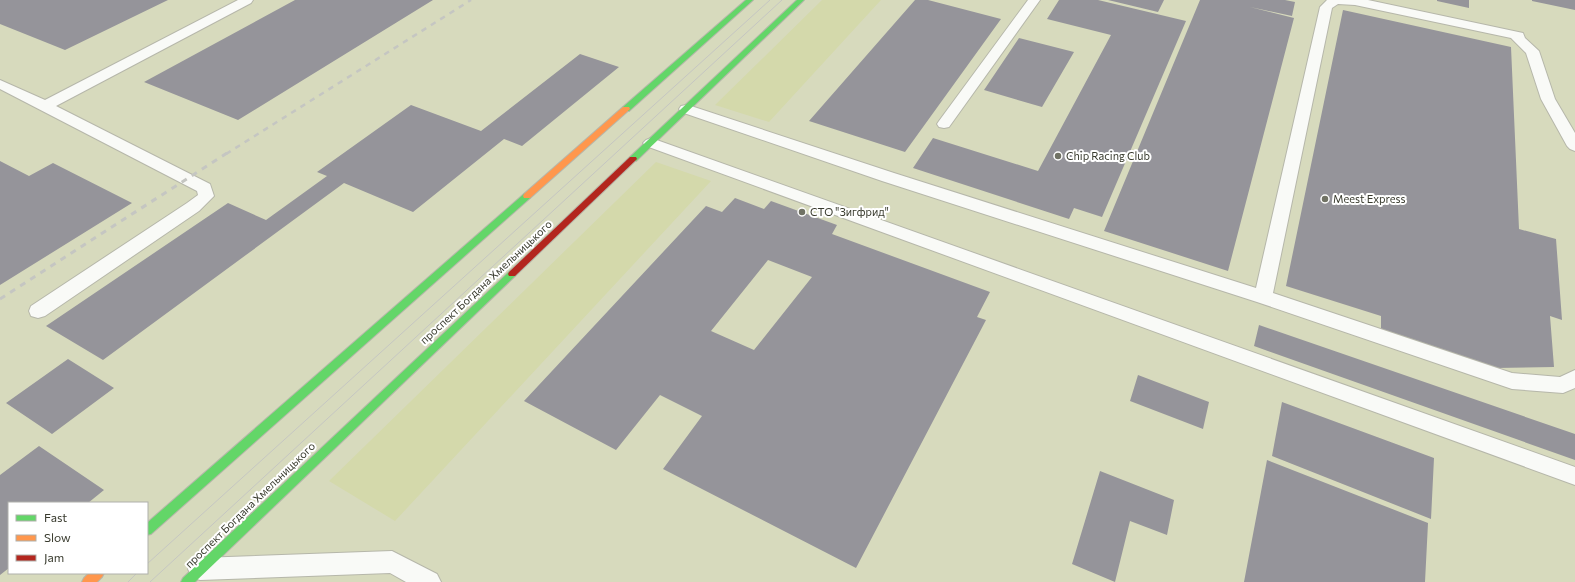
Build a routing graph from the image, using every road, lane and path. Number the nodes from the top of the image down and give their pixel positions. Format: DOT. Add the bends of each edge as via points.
graph roads {
  1 [pos="246,0"];
  2 [pos="750,0"];
  3 [pos="801,0"];
  4 [pos="1034,0"];
  5 [pos="0,84"];
  6 [pos="45,106"];
  7 [pos="686,110"];
  8 [pos="944,124"];
  9 [pos="651,143"];
  10 [pos="1575,146"];
  11 [pos="1263,297"];
  12 [pos="38,311"];
  13 [pos="1575,378"];
  14 [pos="1575,476"];
  15 [pos="148,529"];
  16 [pos="97,574"];
  17 [pos="194,576"];
  18 [pos="88,582"];
  19 [pos="429,582"];
  1 -- 6 [label="lane"];
  2 -- 15 [label="main road"];
  3 -- 7 [label="main road, проспект Богдана Хмельницького"];
  4 -- 8 [label="lane"];
  5 -- 6 [label="lane"];
  6 -- 12 [label="lane" via="204,188 206,196"];
  7 -- 9 [label="main road, проспект Богдана Хмельницького"];
  7 -- 11 [label="lane"];
  9 -- 14 [label="lane"];
  9 -- 17 [label="main road, проспект Богдана Хмельницького"];
  10 -- 11 [label="lane" via="1548,99 1532,51 1518,39 1518,36 1354,1 1335,0 1326,7"];
  11 -- 13 [label="lane" via="1512,381 1563,385"];
  16 -- 18 [label="main road"];
  17 -- 19 [label="lane" via="392,562"];
}
